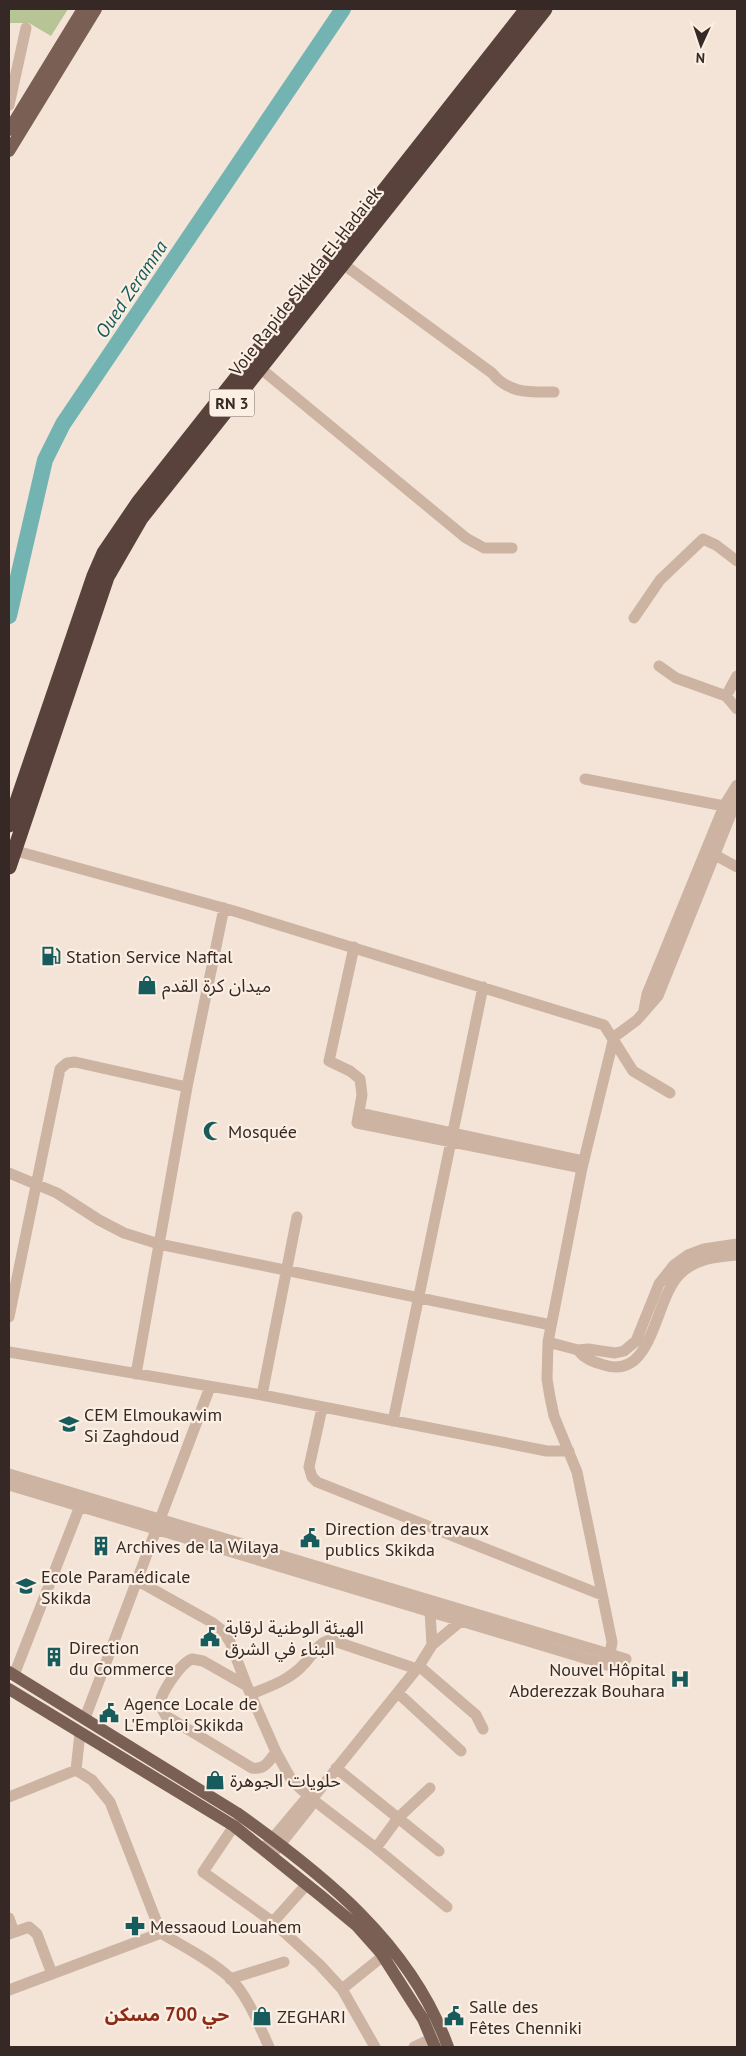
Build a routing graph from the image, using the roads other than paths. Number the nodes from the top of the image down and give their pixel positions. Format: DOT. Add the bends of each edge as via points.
graph roads {
  1 [pos="83,9"];
  2 [pos="96,9"];
  3 [pos="527,9"];
  4 [pos="545,9"];
  5 [pos="26,28"];
  6 [pos="9,105"];
  7 [pos="9,130"];
  8 [pos="10,143"];
  9 [pos="343,264"];
  10 [pos="260,368"];
  11 [pos="554,392"];
  12 [pos="512,548"];
  13 [pos="737,561"];
  14 [pos="634,618"];
  15 [pos="660,666"];
  16 [pos="737,676"];
  17 [pos="726,696"];
  18 [pos="737,709"];
  19 [pos="585,779"];
  20 [pos="737,785"];
  21 [pos="737,799"];
  22 [pos="724,806"];
  23 [pos="9,825"];
  24 [pos="12,850"];
  25 [pos="715,855"];
  26 [pos="9,867"];
  27 [pos="737,867"];
  28 [pos="224,908"];
  29 [pos="354,947"];
  30 [pos="483,987"];
  31 [pos="644,1012"];
  32 [pos="614,1037"];
  33 [pos="187,1088"];
  34 [pos="670,1093"];
  35 [pos="452,1138"];
  36 [pos="583,1164"];
  37 [pos="9,1173"];
  38 [pos="37,1183"];
  39 [pos="297,1217"];
  40 [pos="159,1244"];
  41 [pos="737,1244"];
  42 [pos="737,1255"];
  43 [pos="286,1270"];
  44 [pos="419,1298"];
  45 [pos="9,1317"];
  46 [pos="551,1325"];
  47 [pos="548,1342"];
  48 [pos="578,1350"];
  49 [pos="9,1352"];
  50 [pos="136,1374"];
  51 [pos="210,1387"];
  52 [pos="262,1396"];
  53 [pos="322,1408"];
  54 [pos="393,1421"];
  55 [pos="569,1451"];
  56 [pos="9,1474"];
  57 [pos="9,1485"];
  58 [pos="80,1506"];
  59 [pos="159,1525"];
  60 [pos="138,1581"];
  61 [pos="602,1595"];
  62 [pos="430,1611"];
  63 [pos="461,1621"];
  64 [pos="432,1645"];
  65 [pos="606,1659"];
  66 [pos="625,1664"];
  67 [pos="418,1668"];
  68 [pos="11,1674"];
  69 [pos="9,1689"];
  70 [pos="249,1690"];
  71 [pos="398,1693"];
  72 [pos="85,1718"];
  73 [pos="482,1729"];
  74 [pos="80,1733"];
  75 [pos="460,1750"];
  76 [pos="276,1752"];
  77 [pos="336,1768"];
  78 [pos="76,1770"];
  79 [pos="430,1788"];
  80 [pos="9,1797"];
  81 [pos="312,1799"];
  82 [pos="398,1818"];
  83 [pos="234,1826"];
  84 [pos="277,1842"];
  85 [pos="376,1848"];
  86 [pos="439,1851"];
  87 [pos="267,1853"];
  88 [pos="307,1884"];
  89 [pos="447,1907"];
  90 [pos="9,1918"];
  91 [pos="274,1922"];
  92 [pos="12,1933"];
  93 [pos="161,1933"];
  94 [pos="383,1956"];
  95 [pos="284,1962"];
  96 [pos="52,1974"];
  97 [pos="230,1979"];
  98 [pos="342,1989"];
  99 [pos="9,1990"];
  100 [pos="433,2043"];
  101 [pos="269,2047"];
  102 [pos="375,2047"];
  103 [pos="414,2047"];
  104 [pos="448,2047"];
  1 -- 7 [label="main road"];
  2 -- 8 [label="main road"];
  3 -- 23 [label="highway, Voie Rapide Skikda El-Hadaiek / RN 3" via="138,503 104,553"];
  4 -- 9 [label="highway, Voie Rapide Skikda El-Hadaiek / RN 3"];
  5 -- 6 [label="street"];
  9 -- 10 [label="highway, Voie Rapide Skikda El-Hadaiek / RN 3"];
  9 -- 11 [label="street" via="496,379 520,392"];
  10 -- 12 [label="street" via="466,538 484,548"];
  10 -- 24 [label="highway, Voie Rapide Skikda El-Hadaiek / RN 3" via="141,518 107,577"];
  13 -- 14 [label="street" via="703,539 660,580"];
  15 -- 17 [label="street" via="676,678"];
  16 -- 17 [label="street"];
  17 -- 18 [label="street"];
  19 -- 22 [label="street"];
  20 -- 22 [label="street"];
  21 -- 25 [label="street"];
  22 -- 31 [label="street" via="647,994"];
  24 -- 26 [label="highway, Voie Rapide Skikda El-Hadaiek / RN 3"];
  24 -- 28 [label="street"];
  25 -- 27 [label="street"];
  25 -- 31 [label="street" via="658,996"];
  28 -- 29 [label="street"];
  28 -- 33 [label="street"];
  29 -- 30 [label="street"];
  29 -- 35 [label="street" via="329,1061 360,1079 362,1095 358,1118"];
  30 -- 32 [label="street" via="604,1025"];
  30 -- 35 [label="street"];
  31 -- 32 [label="street"];
  32 -- 34 [label="street" via="633,1071"];
  32 -- 36 [label="street"];
  33 -- 38 [label="street" via="76,1062 63,1065 58,1072"];
  33 -- 40 [label="street"];
  35 -- 36 [label="street"];
  35 -- 44 [label="street"];
  36 -- 46 [label="street"];
  37 -- 38 [label="street"];
  38 -- 40 [label="street" via="112,1227"];
  38 -- 45 [label="street"];
  39 -- 43 [label="street"];
  40 -- 43 [label="street"];
  40 -- 50 [label="street"];
  41 -- 48 [label="street" via="696,1252 674,1265 658,1284 638,1336 629,1348 615,1353"];
  42 -- 48 [label="street" via="702,1260 678,1275 667,1291 645,1348 632,1363 606,1366 587,1359"];
  43 -- 44 [label="street"];
  43 -- 52 [label="street"];
  44 -- 46 [label="street"];
  44 -- 54 [label="street"];
  46 -- 47 [label="street"];
  47 -- 48 [label="street"];
  47 -- 55 [label="street" via="550,1398"];
  49 -- 50 [label="street"];
  50 -- 51 [label="street"];
  51 -- 52 [label="street"];
  51 -- 59 [label="street"];
  52 -- 53 [label="street"];
  53 -- 54 [label="street"];
  53 -- 61 [label="street" via="309,1467 312,1478 317,1482"];
  54 -- 55 [label="street" via="547,1451"];
  55 -- 61 [label="street" via="580,1483"];
  56 -- 59 [label="street"];
  57 -- 58 [label="street"];
  58 -- 59 [label="street"];
  58 -- 68 [label="street"];
  59 -- 60 [label="street"];
  59 -- 62 [label="street"];
  59 -- 65 [label="street"];
  60 -- 70 [label="street" via="223,1631"];
  60 -- 72 [label="street"];
  61 -- 65 [label="street" via="612,1642"];
  62 -- 63 [label="street"];
  62 -- 64 [label="street"];
  63 -- 64 [label="street"];
  63 -- 65 [label="street"];
  64 -- 67 [label="street"];
  65 -- 66 [label="street"];
  67 -- 70 [label="street" via="330,1640 321,1644 300,1669 286,1679"];
  67 -- 71 [label="street"];
  67 -- 73 [label="street" via="476,1715"];
  68 -- 72 [label="main road"];
  69 -- 74 [label="main road"];
  70 -- 76 [label="street"];
  70 -- 76 [label="street" via="203,1661 192,1659 183,1664 163,1694 160,1706 166,1716 252,1768 264,1766"];
  71 -- 75 [label="street"];
  71 -- 77 [label="street"];
  72 -- 74 [label="main road"];
  72 -- 84 [label="main road" via="237,1813"];
  74 -- 78 [label="street"];
  74 -- 83 [label="main road"];
  76 -- 81 [label="street" via="292,1781"];
  77 -- 81 [label="street"];
  77 -- 82 [label="street"];
  78 -- 80 [label="street"];
  78 -- 93 [label="street" via="92,1780 110,1802"];
  79 -- 82 [label="street"];
  81 -- 84 [label="street" via="310,1807"];
  81 -- 85 [label="street"];
  82 -- 85 [label="street"];
  82 -- 86 [label="street"];
  83 -- 87 [label="main road"];
  83 -- 91 [label="street" via="203,1872"];
  84 -- 87 [label="street"];
  84 -- 104 [label="main road" via="339,1892 391,1947 425,1996"];
  85 -- 89 [label="street"];
  87 -- 88 [label="main road"];
  88 -- 91 [label="street"];
  88 -- 94 [label="main road" via="356,1926"];
  90 -- 92 [label="street"];
  91 -- 98 [label="street"];
  92 -- 96 [label="street" via="29,1927 37,1934"];
  93 -- 96 [label="street"];
  93 -- 97 [label="street" via="212,1963"];
  94 -- 98 [label="street"];
  94 -- 100 [label="main road" via="423,2019"];
  95 -- 97 [label="street"];
  96 -- 99 [label="street"];
  97 -- 101 [label="street" via="252,2011"];
  98 -- 102 [label="street"];
  100 -- 103 [label="street"];
}
